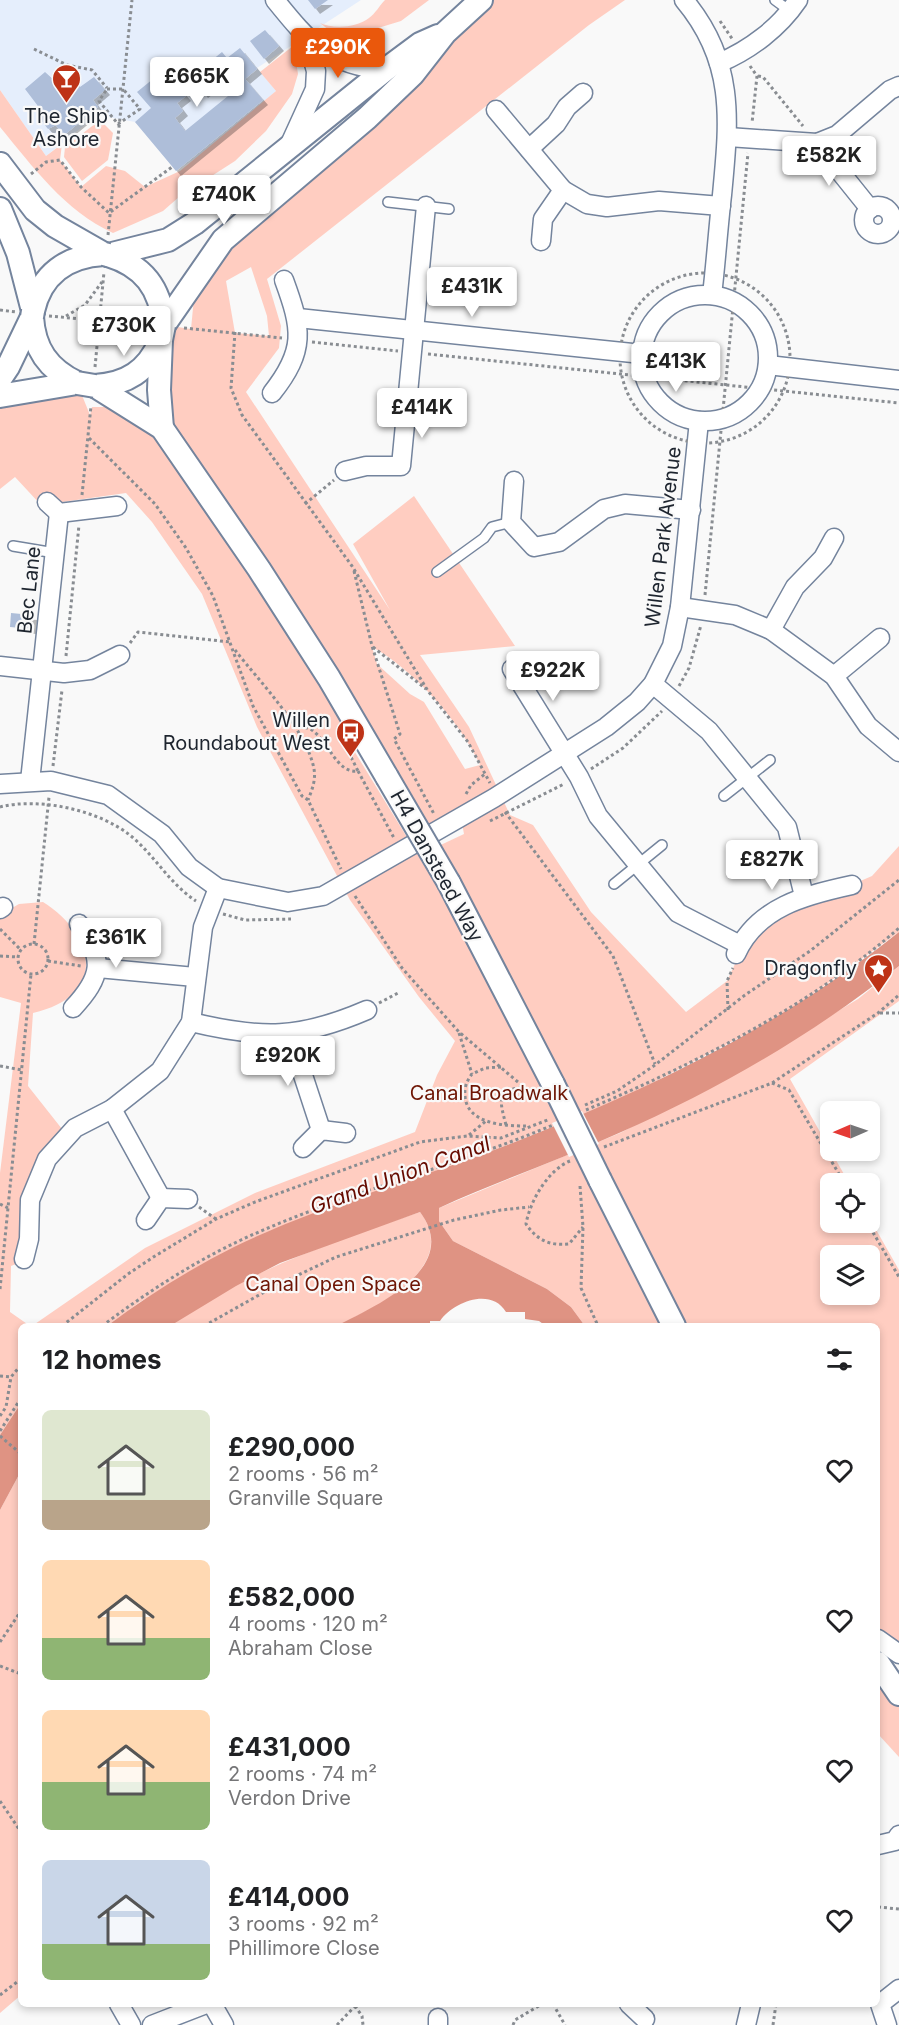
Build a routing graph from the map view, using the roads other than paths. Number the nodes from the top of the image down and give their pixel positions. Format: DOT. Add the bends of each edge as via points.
graph roads {
  1 [pos="275,0"];
  2 [pos="481,0"];
  3 [pos="684,0"];
  4 [pos="775,0"];
  5 [pos="794,6"];
  6 [pos="445,33"];
  7 [pos="307,39"];
  8 [pos="719,63"];
  9 [pos="385,70"];
  10 [pos="899,86"];
  11 [pos="583,93"];
  12 [pos="496,110"];
  13 [pos="728,137"];
  14 [pos="817,144"];
  15 [pos="289,148"];
  16 [pos="529,149"];
  17 [pos="0,164"];
  18 [pos="562,190"];
  19 [pos="388,202"];
  20 [pos="426,206"];
  21 [pos="721,206"];
  22 [pos="0,209"];
  23 [pos="449,209"];
  24 [pos="894,237"];
  25 [pos="541,241"];
  26 [pos="106,253"];
  27 [pos="284,280"];
  28 [pos="34,285"];
  29 [pos="712,296"];
  30 [pos="298,318"];
  31 [pos="166,320"];
  32 [pos="414,329"];
  33 [pos="29,340"];
  34 [pos="642,354"];
  35 [pos="768,364"];
  36 [pos="0,379"];
  37 [pos="899,380"];
  38 [pos="86,385"];
  39 [pos="272,393"];
  40 [pos="0,396"];
  41 [pos="699,421"];
  42 [pos="162,428"];
  43 [pos="345,471"];
  44 [pos="514,481"];
  45 [pos="117,506"];
  46 [pos="691,510"];
  47 [pos="512,522"];
  48 [pos="834,538"];
  49 [pos="13,546"];
  50 [pos="55,553"];
  51 [pos="437,572"];
  52 [pos="680,607"];
  53 [pos="771,630"];
  54 [pos="880,638"];
  55 [pos="120,655"];
  56 [pos="0,666"];
  57 [pos="512,669"];
  58 [pos="42,672"];
  59 [pos="834,676"];
  60 [pos="653,684"];
  61 [pos="899,752"];
  62 [pos="564,754"];
  63 [pos="770,760"];
  64 [pos="747,778"];
  65 [pos="30,781"];
  66 [pos="0,784"];
  67 [pos="724,796"];
  68 [pos="662,845"];
  69 [pos="638,864"];
  70 [pos="614,884"];
  71 [pos="852,885"];
  72 [pos="218,888"];
  73 [pos="804,896"];
  74 [pos="80,924"];
  75 [pos="98,968"];
  76 [pos="195,977"];
  77 [pos="73,1008"];
  78 [pos="367,1010"];
  79 [pos="191,1022"];
  80 [pos="293,1034"];
  81 [pos="112,1109"];
  82 [pos="321,1130"];
  83 [pos="346,1133"];
  84 [pos="303,1149"];
  85 [pos="161,1198"];
  86 [pos="188,1199"];
  87 [pos="146,1220"];
  88 [pos="24,1259"];
  89 [pos="672,1323"];
  90 [pos="880,1640"];
  91 [pos="899,1654"];
  92 [pos="880,1666"];
  93 [pos="880,1681"];
  94 [pos="899,1695"];
  95 [pos="899,1836"];
  96 [pos="880,1844"];
  97 [pos="899,1989"];
  98 [pos="880,2002"];
  99 [pos="880,2006"];
  100 [pos="121,2007"];
  101 [pos="198,2007"];
  102 [pos="214,2007"];
  103 [pos="632,2007"];
  104 [pos="750,2007"];
  105 [pos="645,2019"];
  106 [pos="131,2025"];
  107 [pos="152,2025"];
  108 [pos="224,2025"];
  109 [pos="746,2025"];
  110 [pos="887,2025"];
  1 -- 7 [label="street"];
  2 -- 6 [label="street"];
  3 -- 8 [label="street" via="710,39"];
  4 -- 5 [label="lane"];
  5 -- 8 [label="street" via="742,53"];
  6 -- 9 [label="street" via="420,44"];
  6 -- 31 [label="street" via="413,74 367,118 223,240"];
  7 -- 9 [label="street" via="339,60"];
  7 -- 15 [label="street" via="316,71 315,90"];
  8 -- 13 [label="street" via="727,94"];
  9 -- 15 [label="street"];
  10 -- 14 [label="street" via="837,135"];
  11 -- 16 [label="street"];
  12 -- 16 [label="street"];
  13 -- 14 [label="street"];
  13 -- 21 [label="street"];
  14 -- 24 [label="street" via="870,209 864,216 867,230"];
  15 -- 26 [label="street" via="168,240"];
  16 -- 18 [label="street"];
  17 -- 26 [label="street" via="35,210 55,226"];
  18 -- 21 [label="street" via="587,204 607,207 659,201"];
  18 -- 25 [label="street" via="543,219"];
  19 -- 20 [label="lane"];
  20 -- 23 [label="lane"];
  20 -- 32 [label="street"];
  21 -- 29 [label="street"];
  22 -- 28 [label="street"];
  26 -- 28 [label="street" via="60,266"];
  26 -- 31 [label="street" via="148,278"];
  27 -- 30 [label="street"];
  28 -- 33 [label="street"];
  29 -- 34 [label="street" via="692,296 666,309 648,333"];
  29 -- 35 [label="street" via="746,310 762,330"];
  30 -- 32 [label="street"];
  30 -- 39 [label="street" via="298,340 288,373"];
  31 -- 38 [label="street" via="153,356 142,369 112,385"];
  31 -- 42 [label="street" via="159,390"];
  32 -- 34 [label="street"];
  32 -- 43 [label="street" via="401,466 366,466"];
  33 -- 36 [label="street"];
  33 -- 38 [label="street" via="51,367"];
  34 -- 41 [label="street" via="645,376 656,399 677,415"];
  35 -- 37 [label="street"];
  35 -- 41 [label="street" via="762,387 747,406 724,419"];
  38 -- 40 [label="street"];
  38 -- 42 [label="street, H4 Dansteed Way"];
  41 -- 46 [label="street, Willen Park Avenue"];
  42 -- 89 [label="street, H4 Dansteed Way, bridge" via="329,678 449,883 590,1183"];
  44 -- 47 [label="street"];
  45 -- 50 [label="street, Bec Lane" via="53,508"];
  46 -- 47 [label="street" via="625,504 604,509 559,542 534,547"];
  46 -- 52 [label="street, Willen Park Avenue"];
  47 -- 51 [label="lane" via="492,527 484,538"];
  48 -- 53 [label="street" via="823,558 795,586"];
  49 -- 50 [label="lane"];
  50 -- 58 [label="street, Bec Lane"];
  52 -- 53 [label="street" via="735,615"];
  52 -- 60 [label="street, Willen Park Avenue" via="672,646"];
  53 -- 59 [label="street"];
  54 -- 59 [label="street"];
  55 -- 58 [label="street" via="90,670"];
  56 -- 58 [label="street"];
  57 -- 62 [label="street"];
  58 -- 65 [label="street, Bec Lane"];
  59 -- 61 [label="street" via="868,726"];
  60 -- 62 [label="street, Willen Park Avenue" via="606,727"];
  60 -- 64 [label="street" via="709,731"];
  62 -- 69 [label="street" via="598,816"];
  62 -- 72 [label="street, Willen Park Avenue" via="355,889 288,903"];
  63 -- 64 [label="lane"];
  64 -- 67 [label="lane"];
  64 -- 73 [label="street" via="787,827"];
  65 -- 66 [label="street"];
  65 -- 72 [label="street" via="51,781 108,795 162,834 189,867"];
  68 -- 69 [label="lane"];
  69 -- 70 [label="lane"];
  69 -- 73 [label="street" via="678,913 737,950 753,927 780,907"];
  71 -- 73 [label="street"];
  72 -- 76 [label="street" via="203,927"];
  74 -- 75 [label="street" via="94,943"];
  75 -- 76 [label="street"];
  75 -- 77 [label="street" via="91,989"];
  76 -- 79 [label="street"];
  78 -- 80 [label="street" via="337,1023"];
  79 -- 80 [label="street" via="231,1032"];
  79 -- 81 [label="street" via="160,1071"];
  80 -- 82 [label="street"];
  81 -- 85 [label="street"];
  81 -- 88 [label="street" via="75,1128 47,1159 30,1200"];
  82 -- 83 [label="street"];
  82 -- 84 [label="street"];
  85 -- 86 [label="street"];
  85 -- 87 [label="street"];
  90 -- 91 [label="street"];
  92 -- 94 [label="street"];
  93 -- 94 [label="street"];
  95 -- 96 [label="street"];
  97 -- 98 [label="street"];
  99 -- 110 [label="street"];
  100 -- 106 [label="street"];
  101 -- 107 [label="street"];
  102 -- 108 [label="street"];
  103 -- 105 [label="street"];
  104 -- 109 [label="street"];
}
